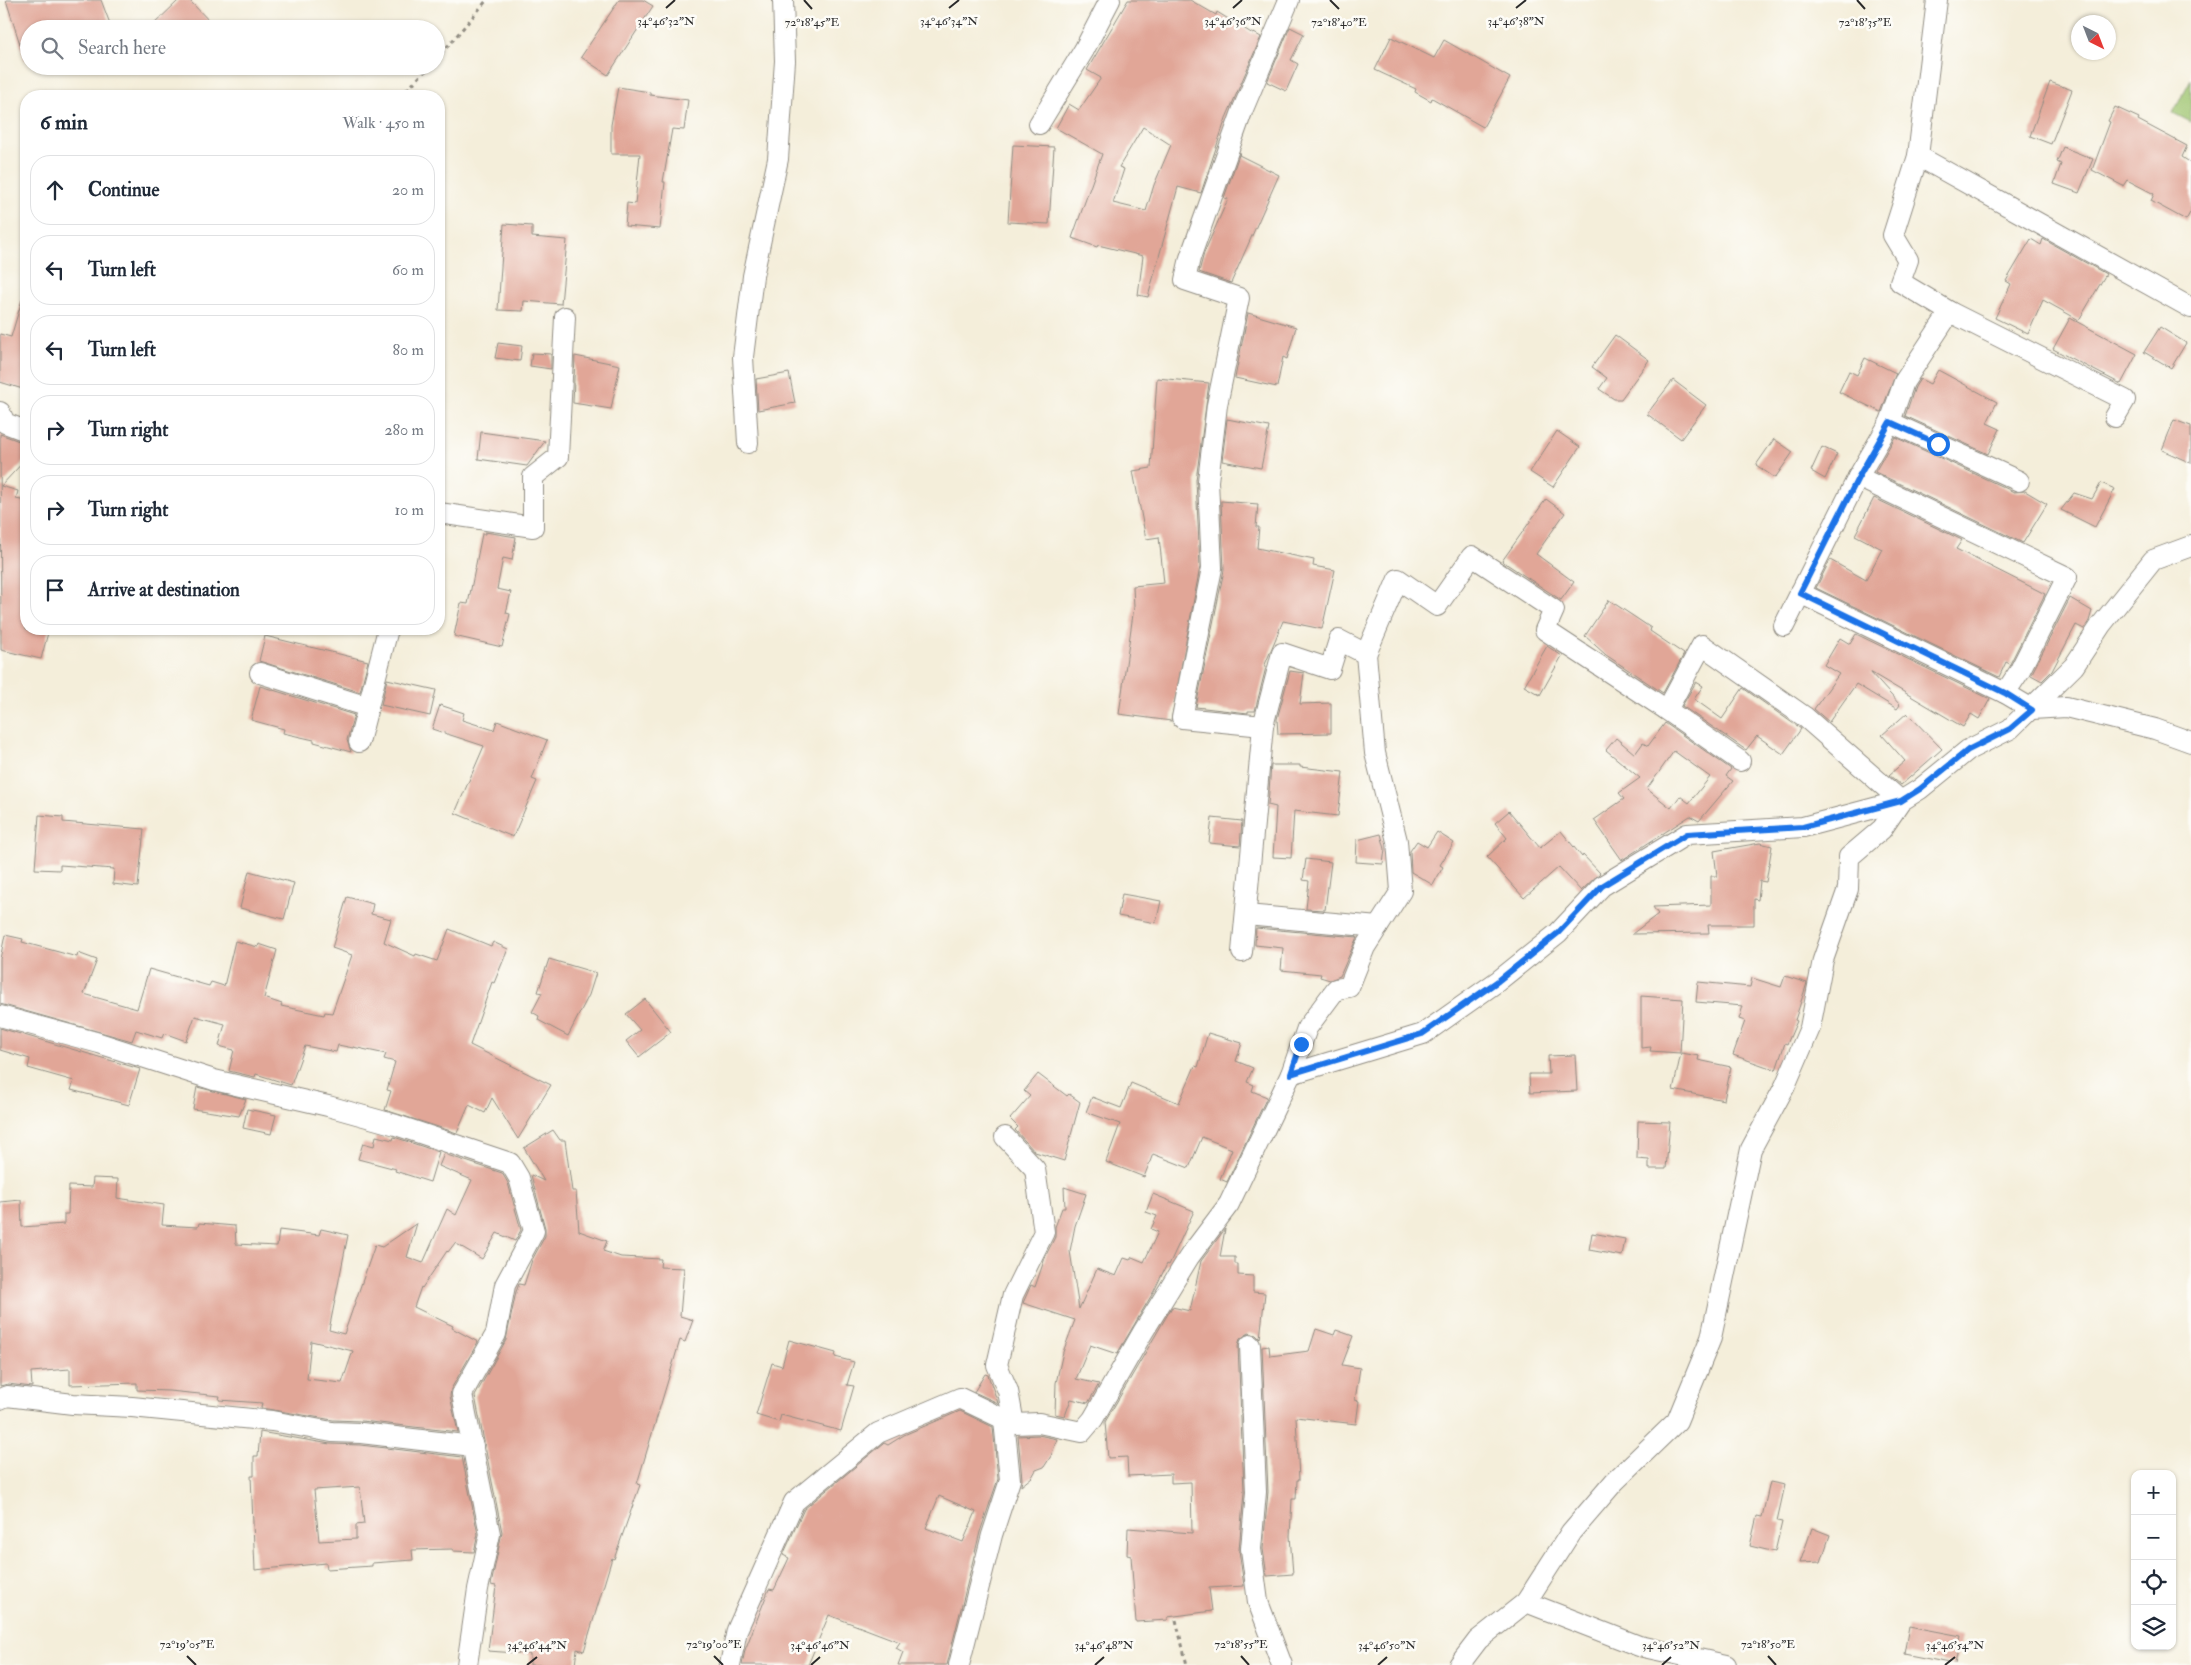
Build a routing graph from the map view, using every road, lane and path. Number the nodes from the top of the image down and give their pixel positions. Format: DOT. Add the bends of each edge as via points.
graph roads {
  1 [pos="487,0"];
  2 [pos="783,0"];
  3 [pos="1110,0"];
  4 [pos="1289,0"];
  5 [pos="1937,0"];
  6 [pos="445,49"];
  7 [pos="421,75"];
  8 [pos="407,90"];
  9 [pos="1039,124"];
  10 [pos="1918,156"];
  11 [pos="2191,308"];
  12 [pos="1950,312"];
  13 [pos="564,317"];
  14 [pos="0,412"];
  15 [pos="2115,417"];
  16 [pos="1890,422"];
  17 [pos="20,429"];
  18 [pos="748,443"];
  19 [pos="1858,478"];
  20 [pos="2019,481"];
  21 [pos="445,514"];
  22 [pos="2191,546"];
  23 [pos="1800,593"];
  24 [pos="1784,626"];
  25 [pos="386,635"];
  26 [pos="1366,654"];
  27 [pos="260,673"];
  28 [pos="2005,693"];
  29 [pos="368,707"];
  30 [pos="1667,710"];
  31 [pos="2032,710"];
  32 [pos="1263,726"];
  33 [pos="359,742"];
  34 [pos="2191,742"];
  35 [pos="1740,761"];
  36 [pos="1901,801"];
  37 [pos="1246,915"];
  38 [pos="1378,927"];
  39 [pos="1242,952"];
  40 [pos="0,1016"];
  41 [pos="1291,1074"];
  42 [pos="1005,1136"];
  43 [pos="1250,1345"];
  44 [pos="0,1399"];
  45 [pos="1009,1422"];
  46 [pos="472,1446"];
  47 [pos="1526,1602"];
  48 [pos="1176,1620"];
  49 [pos="467,1665"];
  50 [pos="730,1665"];
  51 [pos="959,1665"];
  52 [pos="1187,1665"];
  53 [pos="1282,1665"];
  54 [pos="1459,1665"];
  55 [pos="1726,1665"];
  1 -- 6 [label="path"];
  2 -- 18 [label="street" via="785,61 778,159 753,276 743,357"];
  3 -- 9 [label="street"];
  4 -- 32 [label="street" via="1243,109 1185,280 1239,298 1217,404 1208,481 1212,568 1182,718"];
  5 -- 10 [label="street"];
  7 -- 8 [label="path"];
  10 -- 11 [label="street"];
  10 -- 12 [label="street" via="1893,235 1908,260 1900,282"];
  12 -- 15 [label="street" via="2124,400"];
  12 -- 16 [label="street" via="1904,382"];
  13 -- 21 [label="street" via="558,457 533,477 533,527"];
  14 -- 17 [label="street" via="4,423"];
  16 -- 19 [label="street"];
  16 -- 20 [label="street"];
  19 -- 23 [label="street"];
  19 -- 28 [label="street" via="2067,577 2020,672"];
  22 -- 31 [label="street" via="2153,560 2100,626 2074,666"];
  23 -- 24 [label="street"];
  23 -- 28 [label="street"];
  25 -- 29 [label="street"];
  26 -- 30 [label="street" via="1398,578 1437,606 1472,556 1554,610 1545,630"];
  26 -- 32 [label="street" via="1338,640 1330,669 1282,653"];
  26 -- 38 [label="street" via="1374,753 1398,841 1401,891"];
  27 -- 29 [label="street"];
  28 -- 31 [label="street"];
  29 -- 33 [label="street"];
  30 -- 35 [label="street"];
  30 -- 36 [label="street" via="1702,645 1805,717"];
  31 -- 34 [label="street" via="2066,707 2155,729"];
  31 -- 36 [label="street" via="2010,729 1968,750"];
  32 -- 37 [label="street"];
  36 -- 41 [label="street" via="1803,827 1687,834 1602,886 1558,933 1498,981 1422,1034"];
  36 -- 47 [label="street" via="1882,829 1849,857 1848,889 1823,960 1810,1028 1785,1086 1751,1149 1711,1338 1677,1421 1614,1482 1571,1532"];
  37 -- 38 [label="street"];
  37 -- 39 [label="street"];
  38 -- 41 [label="street" via="1349,987 1336,989 1307,1028"];
  40 -- 46 [label="street" via="214,1080 396,1125 510,1163 519,1178 534,1231 505,1285 496,1334 462,1394"];
  41 -- 45 [label="street" via="1229,1204 1189,1256 1093,1419 1082,1432 1039,1423"];
  42 -- 45 [label="street" via="1035,1169 1044,1232 1013,1295 997,1365 1008,1391"];
  43 -- 53 [label="street" via="1256,1492 1251,1549 1258,1602"];
  44 -- 46 [label="street" via="7,1396 132,1407"];
  45 -- 50 [label="street" via="960,1398 878,1433 794,1502 737,1630"];
  45 -- 51 [label="street" via="1010,1480 992,1535"];
  46 -- 49 [label="street" via="490,1534"];
  47 -- 54 [label="street" via="1478,1640"];
  47 -- 55 [label="street" via="1639,1646"];
  48 -- 52 [label="path"];
}
